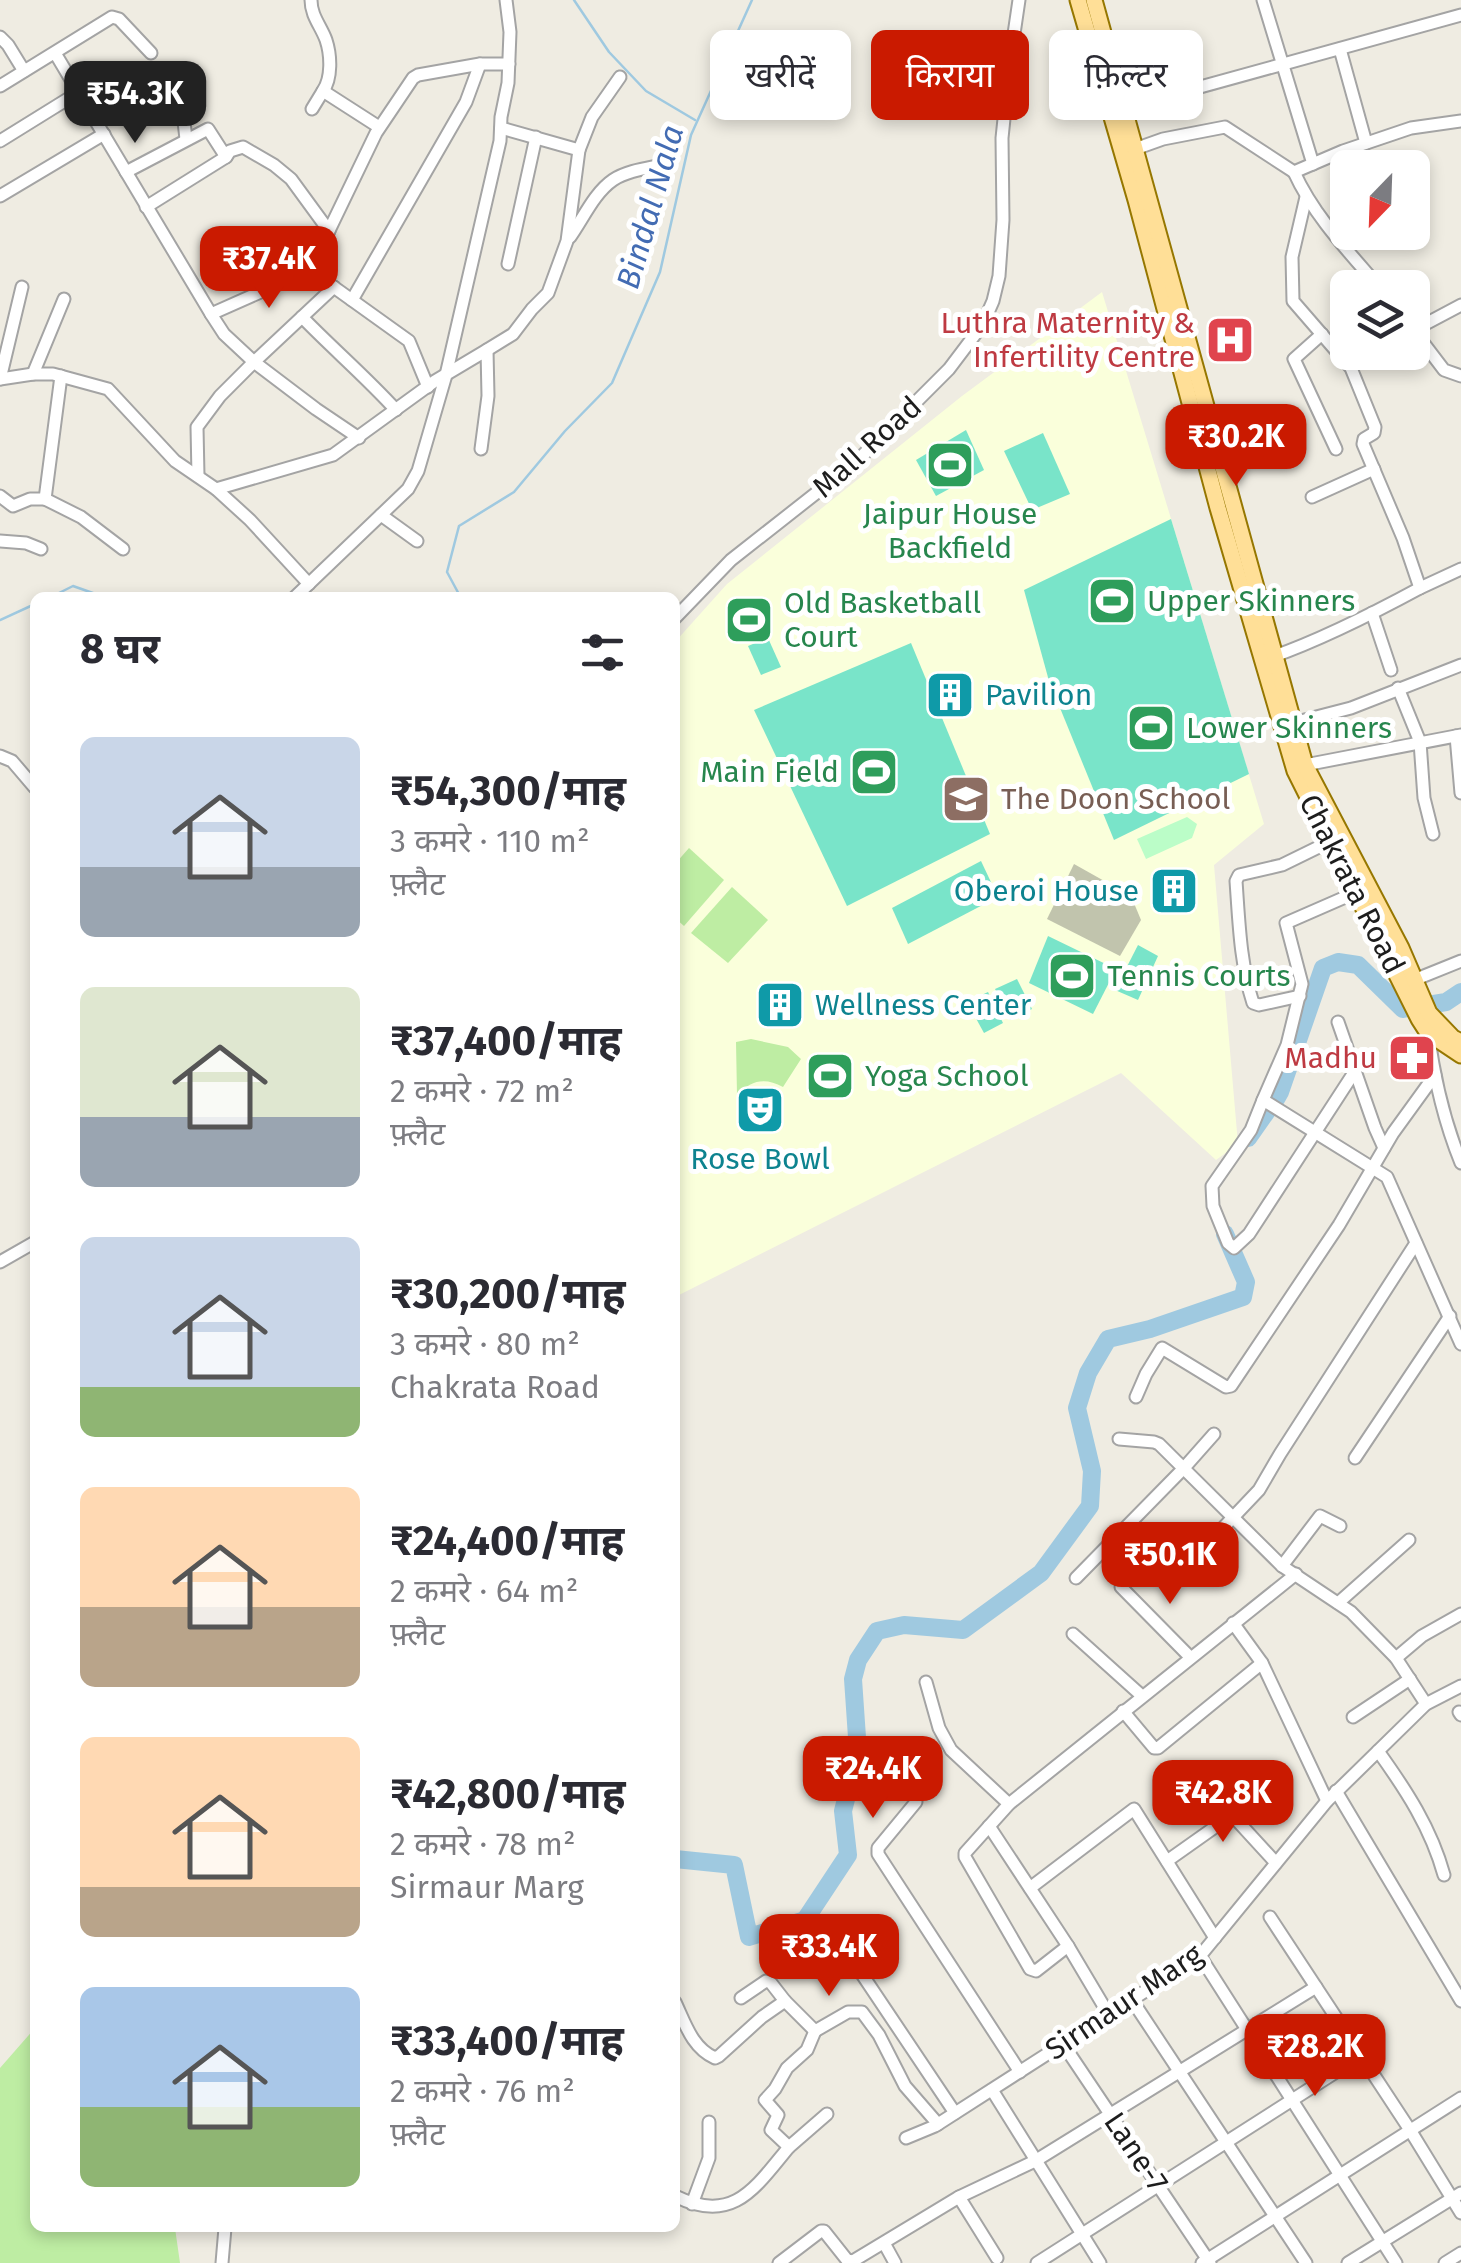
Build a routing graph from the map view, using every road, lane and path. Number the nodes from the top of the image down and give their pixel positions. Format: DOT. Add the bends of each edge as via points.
graph roads {
  1 [pos="311,0"];
  2 [pos="506,0"];
  3 [pos="1018,0"];
  4 [pos="1078,0"];
  5 [pos="1263,0"];
  6 [pos="1100,2"];
  7 [pos="1461,15"];
  8 [pos="1106,30"];
  9 [pos="0,37"];
  10 [pos="1340,49"];
  11 [pos="55,53"];
  12 [pos="151,53"];
  13 [pos="480,64"];
  14 [pos="509,64"];
  15 [pos="1282,65"];
  16 [pos="24,71"];
  17 [pos="620,78"];
  18 [pos="0,86"];
  19 [pos="1203,86"];
  20 [pos="324,91"];
  21 [pos="79,92"];
  22 [pos="176,98"];
  23 [pos="312,109"];
  24 [pos="1127,120"];
  25 [pos="1461,121"];
  26 [pos="379,128"];
  27 [pos="500,128"];
  28 [pos="104,134"];
  29 [pos="536,136"];
  30 [pos="0,140"];
  31 [pos="186,140"];
  32 [pos="1366,143"];
  33 [pos="1135,149"];
  34 [pos="579,150"];
  35 [pos="226,157"];
  36 [pos="667,164"];
  37 [pos="1313,164"];
  38 [pos="126,172"];
  39 [pos="1294,172"];
  40 [pos="0,196"];
  41 [pos="1306,196"];
  42 [pos="146,207"];
  43 [pos="329,230"];
  44 [pos="567,240"];
  45 [pos="508,264"];
  46 [pos="310,270"];
  47 [pos="1366,270"];
  48 [pos="22,287"];
  49 [pos="334,287"];
  50 [pos="64,299"];
  51 [pos="352,300"];
  52 [pos="1461,306"];
  53 [pos="211,314"];
  54 [pos="302,317"];
  55 [pos="1430,321"];
  56 [pos="1322,334"];
  57 [pos="487,350"];
  58 [pos="1430,351"];
  59 [pos="254,362"];
  60 [pos="33,374"];
  61 [pos="62,376"];
  62 [pos="446,376"];
  63 [pos="1461,376"];
  64 [pos="0,379"];
  65 [pos="428,386"];
  66 [pos="396,410"];
  67 [pos="358,438"];
  68 [pos="481,449"];
  69 [pos="1336,449"];
  70 [pos="1374,470"];
  71 [pos="198,476"];
  72 [pos="216,489"];
  73 [pos="0,496"];
  74 [pos="1312,498"];
  75 [pos="44,499"];
  76 [pos="381,515"];
  77 [pos="0,541"];
  78 [pos="416,541"];
  79 [pos="41,549"];
  80 [pos="123,549"];
  81 [pos="1461,569"];
  82 [pos="309,584"];
  83 [pos="1420,588"];
  84 [pos="300,592"];
  85 [pos="680,613"];
  86 [pos="1372,614"];
  87 [pos="1268,658"];
  88 [pos="1461,666"];
  89 [pos="1392,670"];
  90 [pos="1398,688"];
  91 [pos="1293,723"];
  92 [pos="1459,735"];
  93 [pos="1420,742"];
  94 [pos="0,756"];
  95 [pos="1306,765"];
  96 [pos="30,782"];
  97 [pos="1461,793"];
  98 [pos="1433,834"];
  99 [pos="1330,841"];
  100 [pos="1356,892"];
  101 [pos="1461,961"];
  102 [pos="1409,982"];
  103 [pos="1300,996"];
  104 [pos="1428,1012"];
  105 [pos="1338,1022"];
  106 [pos="1428,1033"];
  107 [pos="1461,1042"];
  108 [pos="1461,1055"];
  109 [pos="1354,1071"];
  110 [pos="1435,1075"];
  111 [pos="1263,1100"];
  112 [pos="1315,1132"];
  113 [pos="1384,1148"];
  114 [pos="1461,1163"];
  115 [pos="1372,1168"];
  116 [pos="1416,1243"];
  117 [pos="30,1245"];
  118 [pos="0,1262"];
  119 [pos="1450,1316"];
  120 [pos="1461,1344"];
  121 [pos="1136,1398"];
  122 [pos="1214,1434"];
  123 [pos="1119,1439"];
  124 [pos="1355,1458"];
  125 [pos="1184,1470"];
  126 [pos="1232,1518"];
  127 [pos="1340,1526"];
  128 [pos="1408,1540"];
  129 [pos="1282,1566"];
  130 [pos="1184,1569"];
  131 [pos="1296,1574"];
  132 [pos="1076,1578"];
  133 [pos="1121,1586"];
  134 [pos="1338,1603"];
  135 [pos="1461,1614"];
  136 [pos="1233,1623"];
  137 [pos="1073,1634"];
  138 [pos="1190,1657"];
  139 [pos="1396,1658"];
  140 [pos="1262,1664"];
  141 [pos="1410,1680"];
  142 [pos="926,1682"];
  143 [pos="1461,1686"];
  144 [pos="1142,1696"];
  145 [pos="1426,1704"];
  146 [pos="1124,1710"];
  147 [pos="1353,1717"];
  148 [pos="1378,1751"];
  149 [pos="1332,1796"];
  150 [pos="916,1802"];
  151 [pos="1008,1804"];
  152 [pos="989,1826"];
  153 [pos="1167,1861"];
  154 [pos="1276,1863"];
  155 [pos="1444,1875"];
  156 [pos="1030,1888"];
  157 [pos="1270,1916"];
  158 [pos="827,1922"];
  159 [pos="1216,1938"];
  160 [pos="1068,1946"];
  161 [pos="1200,1956"];
  162 [pos="1316,1987"];
  163 [pos="741,1998"];
  164 [pos="1132,2000"];
  165 [pos="785,2001"];
  166 [pos="1461,2001"];
  167 [pos="680,2013"];
  168 [pos="1109,2015"];
  169 [pos="1247,2030"];
  170 [pos="816,2031"];
  171 [pos="1063,2044"];
  172 [pos="1362,2056"];
  173 [pos="1020,2072"];
  174 [pos="1178,2072"];
  175 [pos="992,2090"];
  176 [pos="1461,2098"];
  177 [pos="1292,2101"];
  178 [pos="955,2113"];
  179 [pos="827,2114"];
  180 [pos="1111,2115"];
  181 [pos="708,2122"];
  182 [pos="936,2125"];
  183 [pos="1410,2130"];
  184 [pos="906,2138"];
  185 [pos="1226,2143"];
  186 [pos="789,2147"];
  187 [pos="1035,2161"];
  188 [pos="1340,2175"];
  189 [pos="1160,2186"];
  190 [pos="1456,2196"];
  191 [pos="959,2197"];
  192 [pos="680,2198"];
  193 [pos="692,2204"];
  194 [pos="1461,2213"];
  195 [pos="1276,2216"];
  196 [pos="224,2232"];
  197 [pos="1083,2236"];
  198 [pos="884,2243"];
  199 [pos="1383,2243"];
  200 [pos="1461,2253"];
  201 [pos="996,2262"];
  202 [pos="1206,2262"];
  203 [pos="222,2263"];
  204 [pos="778,2263"];
  205 [pos="895,2263"];
  206 [pos="1037,2263"];
  207 [pos="1100,2263"];
  208 [pos="1306,2263"];
  209 [pos="1348,2263"];
  210 [pos="1396,2263"];
  211 [pos="1445,2263"];
  1 -- 20 [label="street" via="327,43 330,81"];
  2 -- 14 [label="street"];
  3 -- 85 [label="street, Mall Road" via="1002,138 1000,276 983,324 950,369 857,462 731,560"];
  4 -- 87 [label="main road, Chakrata Road" via="1218,508"];
  5 -- 15 [label="street"];
  6 -- 8 [label="main road, Chakrata Road"];
  7 -- 10 [label="street"];
  9 -- 16 [label="street"];
  10 -- 15 [label="street"];
  10 -- 32 [label="street"];
  11 -- 12 [label="street" via="112,16"];
  11 -- 16 [label="street"];
  11 -- 21 [label="street"];
  13 -- 14 [label="street"];
  13 -- 26 [label="street" via="415,76"];
  13 -- 51 [label="street" via="466,102"];
  14 -- 27 [label="street"];
  15 -- 19 [label="street"];
  15 -- 37 [label="street"];
  16 -- 18 [label="street"];
  17 -- 34 [label="street" via="592,116"];
  20 -- 23 [label="street"];
  20 -- 26 [label="street"];
  21 -- 28 [label="street"];
  21 -- 30 [label="street"];
  22 -- 31 [label="street"];
  24 -- 33 [label="main road, Chakrata Road"];
  25 -- 32 [label="street"];
  26 -- 43 [label="street"];
  27 -- 29 [label="street"];
  27 -- 62 [label="street"];
  28 -- 38 [label="street"];
  28 -- 40 [label="street"];
  29 -- 34 [label="street"];
  29 -- 45 [label="street"];
  31 -- 35 [label="street" via="208,129"];
  31 -- 38 [label="street"];
  32 -- 37 [label="street"];
  33 -- 39 [label="street" via="1224,127"];
  33 -- 87 [label="main road, Chakrata Road"];
  34 -- 44 [label="street"];
  35 -- 42 [label="street"];
  35 -- 43 [label="street" via="242,147 274,165"];
  36 -- 44 [label="street" via="613,180"];
  37 -- 39 [label="street"];
  38 -- 42 [label="street"];
  39 -- 41 [label="street"];
  41 -- 47 [label="street"];
  41 -- 56 [label="street" via="1292,256 1292,295"];
  42 -- 53 [label="street"];
  43 -- 46 [label="street"];
  44 -- 57 [label="street" via="544,298 510,338"];
  46 -- 49 [label="street"];
  46 -- 53 [label="street"];
  48 -- 64 [label="street"];
  49 -- 51 [label="street"];
  49 -- 54 [label="street"];
  50 -- 60 [label="street"];
  51 -- 65 [label="street" via="409,340"];
  52 -- 55 [label="street"];
  53 -- 59 [label="street"];
  54 -- 59 [label="street"];
  54 -- 66 [label="street"];
  56 -- 69 [label="street" via="1294,358"];
  56 -- 70 [label="street" via="1355,375 1375,427 1363,441"];
  57 -- 62 [label="street"];
  57 -- 68 [label="street"];
  58 -- 63 [label="street" via="1444,370"];
  59 -- 67 [label="street"];
  59 -- 71 [label="street" via="200,422"];
  60 -- 61 [label="street"];
  60 -- 64 [label="street"];
  61 -- 71 [label="street" via="108,389"];
  61 -- 75 [label="street"];
  62 -- 65 [label="street"];
  62 -- 76 [label="street" via="418,472"];
  65 -- 66 [label="street"];
  66 -- 67 [label="street"];
  67 -- 72 [label="street" via="333,455"];
  70 -- 74 [label="street"];
  70 -- 83 [label="street"];
  71 -- 72 [label="street"];
  72 -- 82 [label="street"];
  73 -- 75 [label="street" via="13,506"];
  75 -- 80 [label="street"];
  76 -- 78 [label="street"];
  76 -- 82 [label="street"];
  77 -- 79 [label="street"];
  81 -- 83 [label="street"];
  82 -- 84 [label="street"];
  83 -- 86 [label="street"];
  86 -- 87 [label="street"];
  86 -- 89 [label="street"];
  87 -- 91 [label="main road, Chakrata Road"];
  87 -- 99 [label="main road, Chakrata Road" via="1295,771"];
  88 -- 90 [label="street"];
  90 -- 91 [label="street"];
  90 -- 93 [label="street"];
  91 -- 95 [label="main road, Chakrata Road"];
  92 -- 93 [label="street"];
  92 -- 97 [label="street"];
  93 -- 95 [label="street"];
  93 -- 98 [label="street"];
  94 -- 96 [label="street"];
  95 -- 102 [label="main road, Chakrata Road" via="1401,948"];
  99 -- 100 [label="main road, Chakrata Road"];
  99 -- 103 [label="street" via="1236,881 1241,954 1253,1003"];
  100 -- 102 [label="main road, Chakrata Road"];
  100 -- 103 [label="street" via="1286,924"];
  101 -- 102 [label="street"];
  102 -- 104 [label="main road, Chakrata Road"];
  102 -- 106 [label="main road, Chakrata Road"];
  103 -- 111 [label="street"];
  104 -- 106 [label="street"];
  104 -- 107 [label="main road, Chakrata Road"];
  105 -- 109 [label="street"];
  106 -- 108 [label="main road, Chakrata Road"];
  106 -- 110 [label="street"];
  109 -- 112 [label="street"];
  109 -- 113 [label="street"];
  110 -- 113 [label="street"];
  110 -- 114 [label="street"];
  111 -- 112 [label="street"];
  111 -- 112 [label="street" via="1212,1186 1230,1245 1249,1234"];
  112 -- 115 [label="street"];
  113 -- 115 [label="street"];
  115 -- 116 [label="street" via="1387,1176"];
  115 -- 121 [label="street" via="1231,1386 1162,1348"];
  116 -- 119 [label="street"];
  116 -- 126 [label="street" via="1262,1486"];
  117 -- 118 [label="street"];
  119 -- 120 [label="street"];
  119 -- 124 [label="street"];
  122 -- 125 [label="street"];
  123 -- 125 [label="street" via="1157,1442"];
  125 -- 126 [label="street"];
  125 -- 132 [label="street"];
  126 -- 129 [label="street"];
  126 -- 130 [label="street"];
  127 -- 129 [label="street" via="1320,1516"];
  128 -- 134 [label="street"];
  129 -- 131 [label="street"];
  131 -- 134 [label="street"];
  131 -- 136 [label="street"];
  133 -- 138 [label="street"];
  134 -- 139 [label="street"];
  135 -- 139 [label="street"];
  136 -- 138 [label="street"];
  136 -- 140 [label="street"];
  137 -- 144 [label="street"];
  138 -- 144 [label="street"];
  139 -- 141 [label="street"];
  140 -- 146 [label="street" via="1158,1748"];
  140 -- 149 [label="street"];
  141 -- 145 [label="street"];
  141 -- 147 [label="street"];
  142 -- 151 [label="street" via="950,1750"];
  143 -- 145 [label="street, Sirmaur Marg"];
  144 -- 146 [label="street"];
  145 -- 148 [label="street, Sirmaur Marg"];
  146 -- 151 [label="street"];
  148 -- 149 [label="street, Sirmaur Marg"];
  148 -- 155 [label="street" via="1413,1800"];
  149 -- 154 [label="street, Sirmaur Marg"];
  149 -- 166 [label="street"];
  150 -- 173 [label="street" via="878,1854"];
  151 -- 152 [label="street"];
  152 -- 156 [label="street"];
  152 -- 160 [label="street" via="965,1857 1030,1969"];
  153 -- 154 [label="street" via="1232,1815"];
  153 -- 156 [label="street" via="1132,1808"];
  153 -- 159 [label="street"];
  154 -- 159 [label="street, Sirmaur Marg"];
  156 -- 160 [label="street"];
  157 -- 162 [label="street"];
  158 -- 178 [label="street"];
  159 -- 161 [label="street, Sirmaur Marg"];
  160 -- 168 [label="street"];
  161 -- 164 [label="street, Sirmaur Marg"];
  161 -- 169 [label="street"];
  162 -- 169 [label="street"];
  162 -- 172 [label="street"];
  163 -- 165 [label="street" via="766,1981"];
  164 -- 168 [label="street, Sirmaur Marg"];
  164 -- 174 [label="street"];
  165 -- 167 [label="street" via="715,2058 690,2035"];
  165 -- 170 [label="street"];
  168 -- 171 [label="street, Sirmaur Marg"];
  169 -- 174 [label="street"];
  169 -- 177 [label="street"];
  170 -- 182 [label="street" via="848,2012 862,2012"];
  170 -- 186 [label="street" via="765,2100 778,2116 771,2130"];
  171 -- 173 [label="street, Sirmaur Marg"];
  171 -- 180 [label="street, Lane-7"];
  172 -- 177 [label="street"];
  172 -- 183 [label="street"];
  173 -- 175 [label="street, Sirmaur Marg"];
  174 -- 180 [label="street"];
  174 -- 185 [label="street"];
  175 -- 178 [label="street, Sirmaur Marg"];
  175 -- 187 [label="street"];
  176 -- 183 [label="street"];
  177 -- 185 [label="street"];
  177 -- 188 [label="street"];
  178 -- 182 [label="street, Sirmaur Marg"];
  179 -- 186 [label="street"];
  180 -- 187 [label="street"];
  180 -- 189 [label="street, Lane-7"];
  181 -- 193 [label="street" via="709,2158"];
  182 -- 184 [label="street, Sirmaur Marg"];
  183 -- 188 [label="street"];
  183 -- 190 [label="street"];
  185 -- 189 [label="street"];
  185 -- 195 [label="street"];
  186 -- 193 [label="street" via="732,2204"];
  187 -- 191 [label="street"];
  187 -- 197 [label="street"];
  188 -- 195 [label="street"];
  188 -- 199 [label="street"];
  189 -- 197 [label="street"];
  189 -- 202 [label="street, Lane-7"];
  190 -- 194 [label="street"];
  190 -- 199 [label="street"];
  191 -- 198 [label="street"];
  191 -- 201 [label="street"];
  192 -- 193 [label="street"];
  195 -- 202 [label="street"];
  195 -- 208 [label="street"];
  196 -- 203 [label="street"];
  197 -- 206 [label="street"];
  197 -- 207 [label="street"];
  198 -- 204 [label="street" via="850,2262 821,2231"];
  198 -- 205 [label="street"];
  199 -- 209 [label="street"];
  199 -- 210 [label="street"];
  200 -- 211 [label="street"];
}
